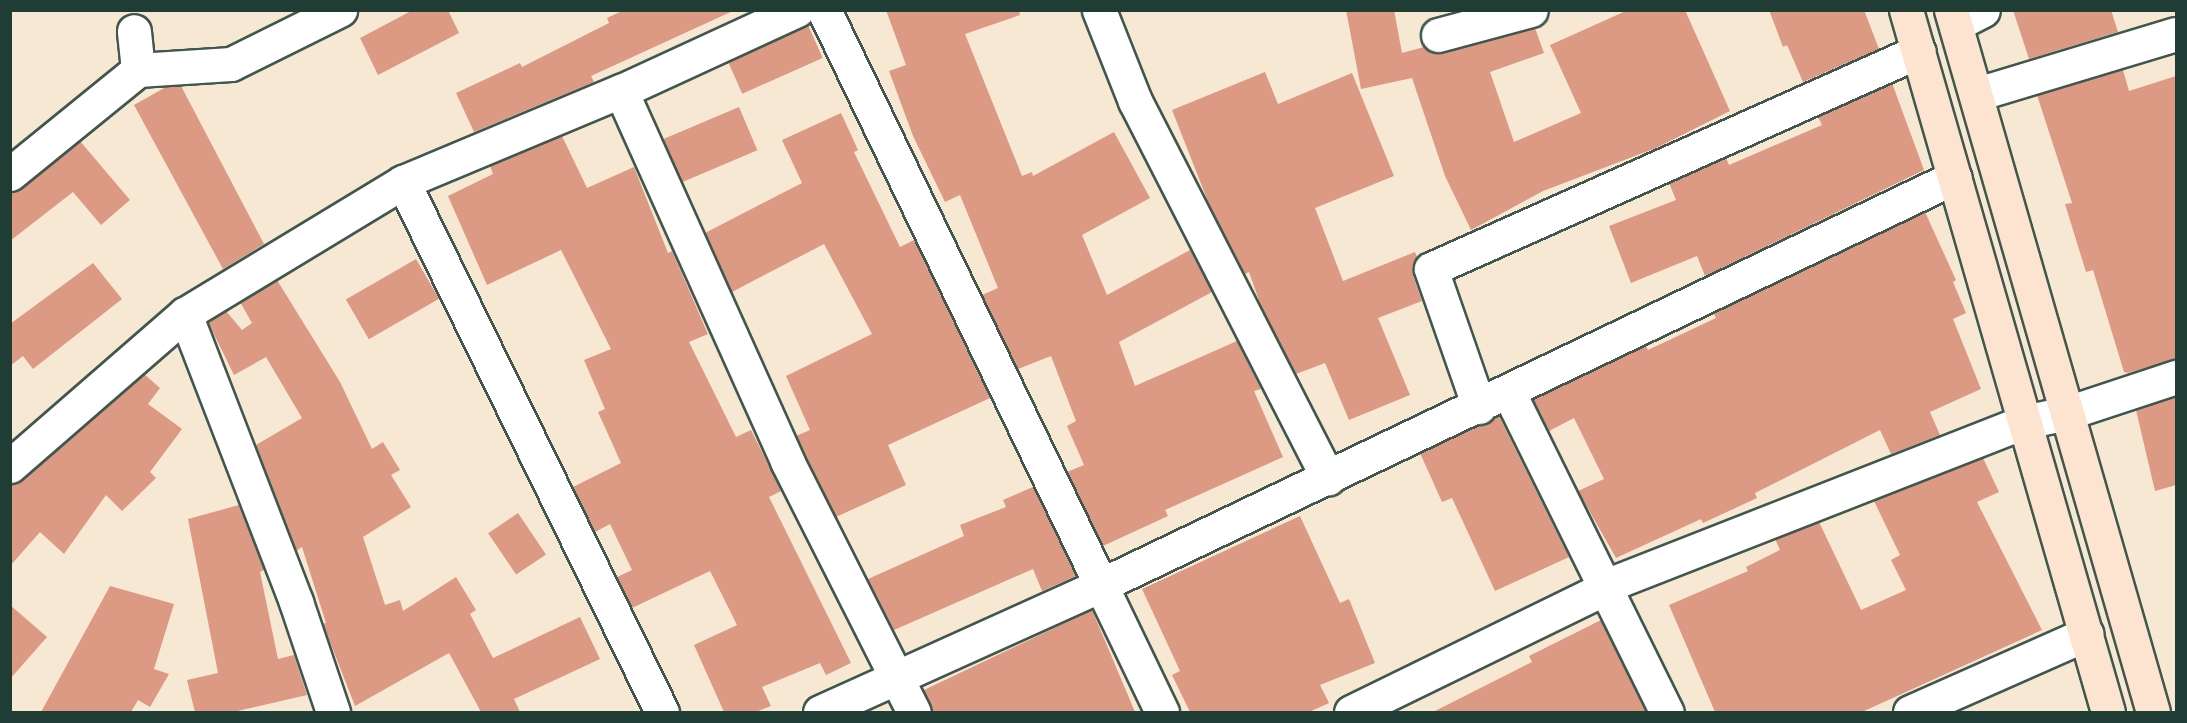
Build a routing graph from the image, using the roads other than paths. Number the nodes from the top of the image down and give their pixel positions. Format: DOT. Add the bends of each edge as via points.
graph roads {
  1 [pos="340,10"];
  2 [pos="797,10"];
  3 [pos="824,10"];
  4 [pos="1099,10"];
  5 [pos="1531,10"];
  6 [pos="1906,10"];
  7 [pos="1963,15"];
  8 [pos="134,31"];
  9 [pos="2176,34"];
  10 [pos="1438,35"];
  11 [pos="1919,51"];
  12 [pos="138,70"];
  13 [pos="621,91"];
  14 [pos="1977,94"];
  15 [pos="10,174"];
  16 [pos="1955,177"];
  17 [pos="403,182"];
  18 [pos="185,314"];
  19 [pos="2176,377"];
  20 [pos="1509,393"];
  21 [pos="1479,407"];
  22 [pos="2067,413"];
  23 [pos="2024,422"];
  24 [pos="10,466"];
  25 [pos="1328,478"];
  26 [pos="1101,585"];
  27 [pos="1607,590"];
  28 [pos="2086,634"];
  29 [pos="898,677"];
  30 [pos="333,712"];
  31 [pos="662,712"];
  32 [pos="820,712"];
  33 [pos="914,712"];
  34 [pos="1162,712"];
  35 [pos="1351,712"];
  36 [pos="1667,712"];
  37 [pos="1910,712"];
  38 [pos="2108,712"];
  39 [pos="2153,712"];
  1 -- 12 [label="street" via="231,64"];
  2 -- 13 [label="street"];
  3 -- 26 [label="street"];
  4 -- 25 [label="street" via="1135,101"];
  5 -- 10 [label="street"];
  6 -- 11 [label="main road"];
  7 -- 14 [label="main road"];
  8 -- 12 [label="street"];
  9 -- 14 [label="street"];
  11 -- 16 [label="main road"];
  11 -- 21 [label="street" via="1431,269"];
  12 -- 15 [label="street"];
  13 -- 17 [label="street"];
  13 -- 29 [label="street" via="787,461"];
  14 -- 22 [label="main road"];
  16 -- 20 [label="street"];
  16 -- 23 [label="main road"];
  17 -- 18 [label="street"];
  17 -- 31 [label="street"];
  18 -- 24 [label="street"];
  18 -- 30 [label="street" via="296,602"];
  19 -- 22 [label="street"];
  20 -- 21 [label="street"];
  20 -- 27 [label="street"];
  21 -- 25 [label="street"];
  22 -- 23 [label="street"];
  22 -- 39 [label="main road"];
  23 -- 27 [label="street" via="1605,586"];
  23 -- 28 [label="main road"];
  25 -- 26 [label="street"];
  26 -- 29 [label="street"];
  26 -- 34 [label="street"];
  27 -- 35 [label="street"];
  27 -- 36 [label="street"];
  28 -- 37 [label="street"];
  28 -- 38 [label="main road"];
  29 -- 32 [label="street"];
  29 -- 33 [label="street"];
}
